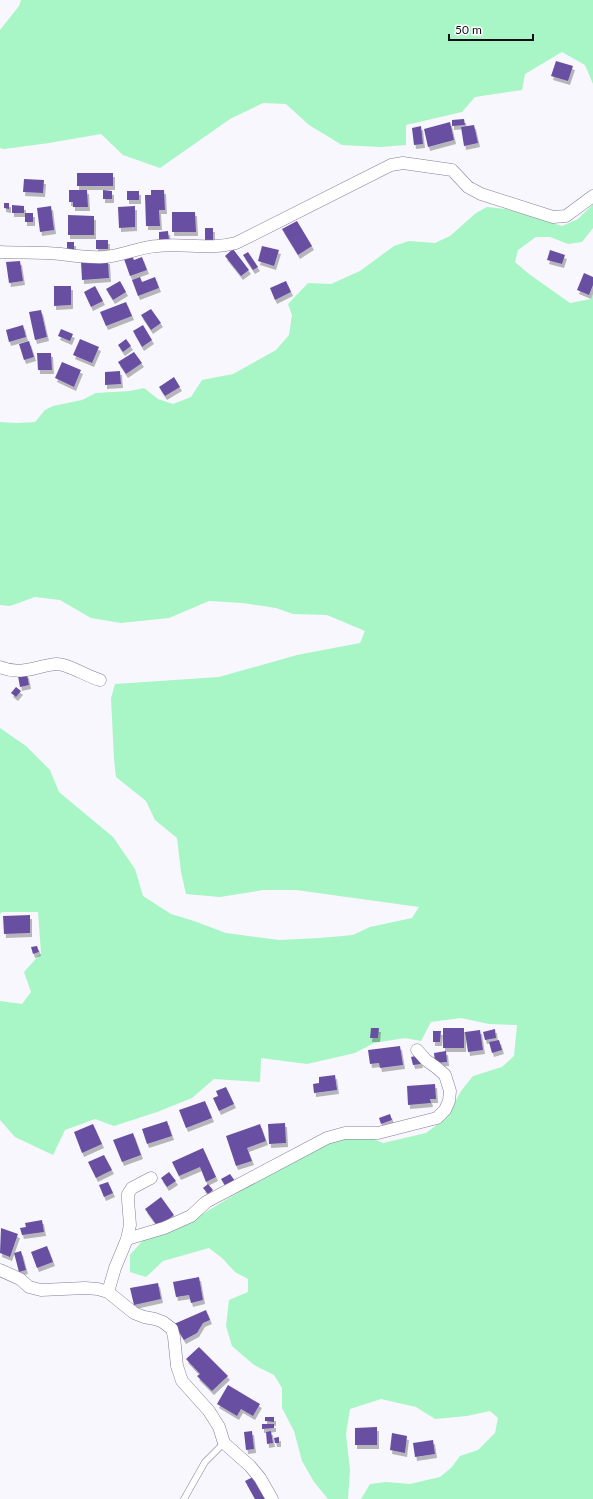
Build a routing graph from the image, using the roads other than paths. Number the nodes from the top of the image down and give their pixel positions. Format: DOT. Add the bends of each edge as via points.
graph roads {
  1 [pos="593,196"];
  2 [pos="0,252"];
  3 [pos="0,668"];
  4 [pos="100,680"];
  5 [pos="417,1050"];
  6 [pos="151,1178"];
  7 [pos="127,1239"];
  8 [pos="0,1270"];
  9 [pos="108,1292"];
  10 [pos="224,1443"];
  11 [pos="184,1499"];
  12 [pos="272,1499"];
  1 -- 2 [label="street" via="566,216 553,217 481,194 468,187 452,170 403,163 391,165 243,240 222,247 184,244 156,246 117,256 95,258"];
  3 -- 4 [label="street" via="34,669 56,664"];
  5 -- 7 [label="street" via="444,1075 450,1091 445,1110 437,1118 378,1133 345,1134 327,1138 206,1202 191,1216 164,1228"];
  6 -- 7 [label="street" via="132,1188 128,1194 130,1225"];
  7 -- 9 [label="street"];
  8 -- 9 [label="street" via="20,1279 29,1287 41,1290 85,1288"];
  9 -- 10 [label="street" via="134,1313 163,1322 172,1329 177,1366 182,1381 209,1411 219,1427"];
  10 -- 11 [label="lane" via="204,1462"];
  10 -- 12 [label="street" via="250,1466"];
}
